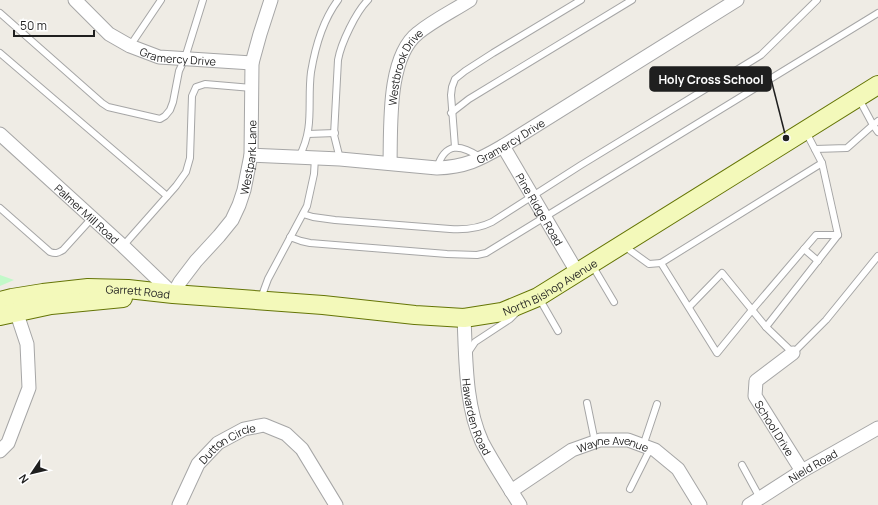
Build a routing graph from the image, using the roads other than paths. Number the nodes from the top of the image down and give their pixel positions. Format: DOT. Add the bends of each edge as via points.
graph roads {
  1 [pos="161,0"];
  2 [pos="203,0"];
  3 [pos="271,0"];
  4 [pos="338,0"];
  5 [pos="368,0"];
  6 [pos="470,0"];
  7 [pos="581,0"];
  8 [pos="632,0"];
  9 [pos="737,0"];
  10 [pos="817,0"];
  11 [pos="80,2"];
  12 [pos="0,13"];
  13 [pos="878,13"];
  14 [pos="130,46"];
  15 [pos="0,53"];
  16 [pos="185,59"];
  17 [pos="252,63"];
  18 [pos="878,85"];
  19 [pos="252,88"];
  20 [pos="858,98"];
  21 [pos="451,113"];
  22 [pos="878,121"];
  23 [pos="873,125"];
  24 [pos="805,130"];
  25 [pos="878,132"];
  26 [pos="335,133"];
  27 [pos="0,134"];
  28 [pos="308,134"];
  29 [pos="503,146"];
  30 [pos="455,147"];
  31 [pos="815,149"];
  32 [pos="251,155"];
  33 [pos="298,157"];
  34 [pos="315,158"];
  35 [pos="481,158"];
  36 [pos="340,159"];
  37 [pos="390,163"];
  38 [pos="822,163"];
  39 [pos="437,168"];
  40 [pos="167,196"];
  41 [pos="532,196"];
  42 [pos="0,208"];
  43 [pos="303,214"];
  44 [pos="545,217"];
  45 [pos="92,218"];
  46 [pos="838,235"];
  47 [pos="290,237"];
  48 [pos="622,244"];
  49 [pos="123,246"];
  50 [pos="804,249"];
  51 [pos="878,256"];
  52 [pos="818,261"];
  53 [pos="661,263"];
  54 [pos="584,268"];
  55 [pos="173,294"];
  56 [pos="533,299"];
  57 [pos="260,300"];
  58 [pos="614,302"];
  59 [pos="7,307"];
  60 [pos="689,307"];
  61 [pos="752,310"];
  62 [pos="464,318"];
  63 [pos="766,327"];
  64 [pos="558,331"];
  65 [pos="793,353"];
  66 [pos="466,357"];
  67 [pos="587,403"];
  68 [pos="657,404"];
  69 [pos="878,428"];
  70 [pos="595,442"];
  71 [pos="647,447"];
  72 [pos="0,451"];
  73 [pos="742,465"];
  74 [pos="802,471"];
  75 [pos="630,489"];
  76 [pos="511,491"];
  77 [pos="755,502"];
  78 [pos="179,505"];
  79 [pos="336,505"];
  80 [pos="520,505"];
  81 [pos="700,505"];
  1 -- 14 [label="lane"];
  2 -- 16 [label="lane"];
  3 -- 17 [label="street, Westpark Lane"];
  4 -- 28 [label="lane" via="321,30 311,72"];
  5 -- 26 [label="lane" via="340,49"];
  6 -- 37 [label="street, Westbrook Drive" via="417,33 403,52 394,84"];
  7 -- 21 [label="lane" via="460,75 452,87"];
  8 -- 21 [label="lane"];
  9 -- 29 [label="street, Gramercy Drive"];
  10 -- 41 [label="lane" via="757,58"];
  11 -- 14 [label="street, Gramercy Drive" via="110,34"];
  12 -- 16 [label="lane" via="108,107 160,119 165,116 173,102 179,71"];
  13 -- 44 [label="lane"];
  14 -- 16 [label="street, Gramercy Drive" via="158,57"];
  15 -- 40 [label="lane"];
  16 -- 17 [label="street, Gramercy Drive"];
  17 -- 19 [label="street, Westpark Lane"];
  18 -- 20 [label="main road, North Bishop Avenue"];
  19 -- 32 [label="street, Westpark Lane"];
  19 -- 40 [label="lane" via="205,84 196,87 192,96 190,158 186,172"];
  20 -- 23 [label="lane"];
  20 -- 24 [label="main road, North Bishop Avenue"];
  21 -- 30 [label="lane"];
  22 -- 23 [label="lane"];
  23 -- 25 [label="lane"];
  23 -- 31 [label="lane" via="848,148"];
  24 -- 31 [label="lane"];
  24 -- 48 [label="main road, North Bishop Avenue"];
  26 -- 28 [label="lane"];
  26 -- 36 [label="lane"];
  27 -- 45 [label="street, Palmer Mill Road"];
  28 -- 33 [label="lane"];
  29 -- 35 [label="street, Gramercy Drive"];
  29 -- 41 [label="street, Pine Ridge Road"];
  30 -- 35 [label="lane"];
  30 -- 39 [label="lane" via="440,157"];
  31 -- 38 [label="lane"];
  32 -- 33 [label="street, Gramercy Drive"];
  32 -- 55 [label="street, Westpark Lane" via="244,190 232,220 196,261"];
  33 -- 34 [label="street, Gramercy Drive"];
  34 -- 36 [label="street, Gramercy Drive"];
  34 -- 43 [label="lane" via="311,190"];
  35 -- 39 [label="street, Gramercy Drive" via="468,164"];
  36 -- 37 [label="street, Gramercy Drive"];
  37 -- 39 [label="street, Gramercy Drive"];
  38 -- 46 [label="lane"];
  38 -- 53 [label="lane"];
  40 -- 49 [label="lane"];
  41 -- 43 [label="lane" via="492,222 467,230 335,220"];
  41 -- 44 [label="street, Pine Ridge Road"];
  42 -- 45 [label="lane" via="54,254 63,250"];
  43 -- 47 [label="lane"];
  44 -- 47 [label="lane" via="495,249 477,255 310,243"];
  44 -- 54 [label="street, Pine Ridge Road"];
  45 -- 49 [label="street, Palmer Mill Road"];
  46 -- 50 [label="lane" via="816,235"];
  46 -- 52 [label="lane"];
  47 -- 57 [label="lane"];
  48 -- 53 [label="lane" via="649,264"];
  48 -- 54 [label="main road, North Bishop Avenue"];
  49 -- 55 [label="street, Palmer Mill Road"];
  50 -- 52 [label="lane"];
  50 -- 61 [label="lane"];
  51 -- 65 [label="lane" via="826,320"];
  52 -- 63 [label="lane"];
  53 -- 60 [label="lane"];
  54 -- 56 [label="main road, North Bishop Avenue"];
  54 -- 58 [label="lane"];
  55 -- 57 [label="main road, North Bishop Avenue"];
  55 -- 59 [label="main road, Garrett Road" via="88,288 43,292"];
  56 -- 62 [label="main road, North Bishop Avenue" via="502,312"];
  56 -- 64 [label="lane"];
  56 -- 66 [label="lane" via="510,319 475,342"];
  57 -- 62 [label="main road, North Bishop Avenue"];
  59 -- 72 [label="street" via="27,344 30,388 8,443"];
  60 -- 61 [label="lane" via="722,273"];
  60 -- 61 [label="lane" via="717,353"];
  61 -- 63 [label="lane"];
  62 -- 66 [label="street, Hawarden Road"];
  63 -- 65 [label="lane"];
  65 -- 74 [label="street, School Drive" via="756,381 756,396"];
  66 -- 76 [label="street, Hawarden Road" via="471,407 482,441"];
  67 -- 70 [label="lane"];
  68 -- 71 [label="lane"];
  69 -- 74 [label="street, Nield Road"];
  70 -- 71 [label="street, Wayne Avenue" via="628,440"];
  70 -- 76 [label="street, Wayne Avenue" via="572,450"];
  71 -- 75 [label="lane"];
  71 -- 81 [label="street, Wayne Avenue" via="655,450 678,469"];
  73 -- 77 [label="lane"];
  74 -- 77 [label="street, Nield Road"];
  76 -- 80 [label="street, Hawarden Road"];
  78 -- 79 [label="street, Dutton Circle" via="198,464 218,443 244,429 264,425 286,434 302,449"];
}
